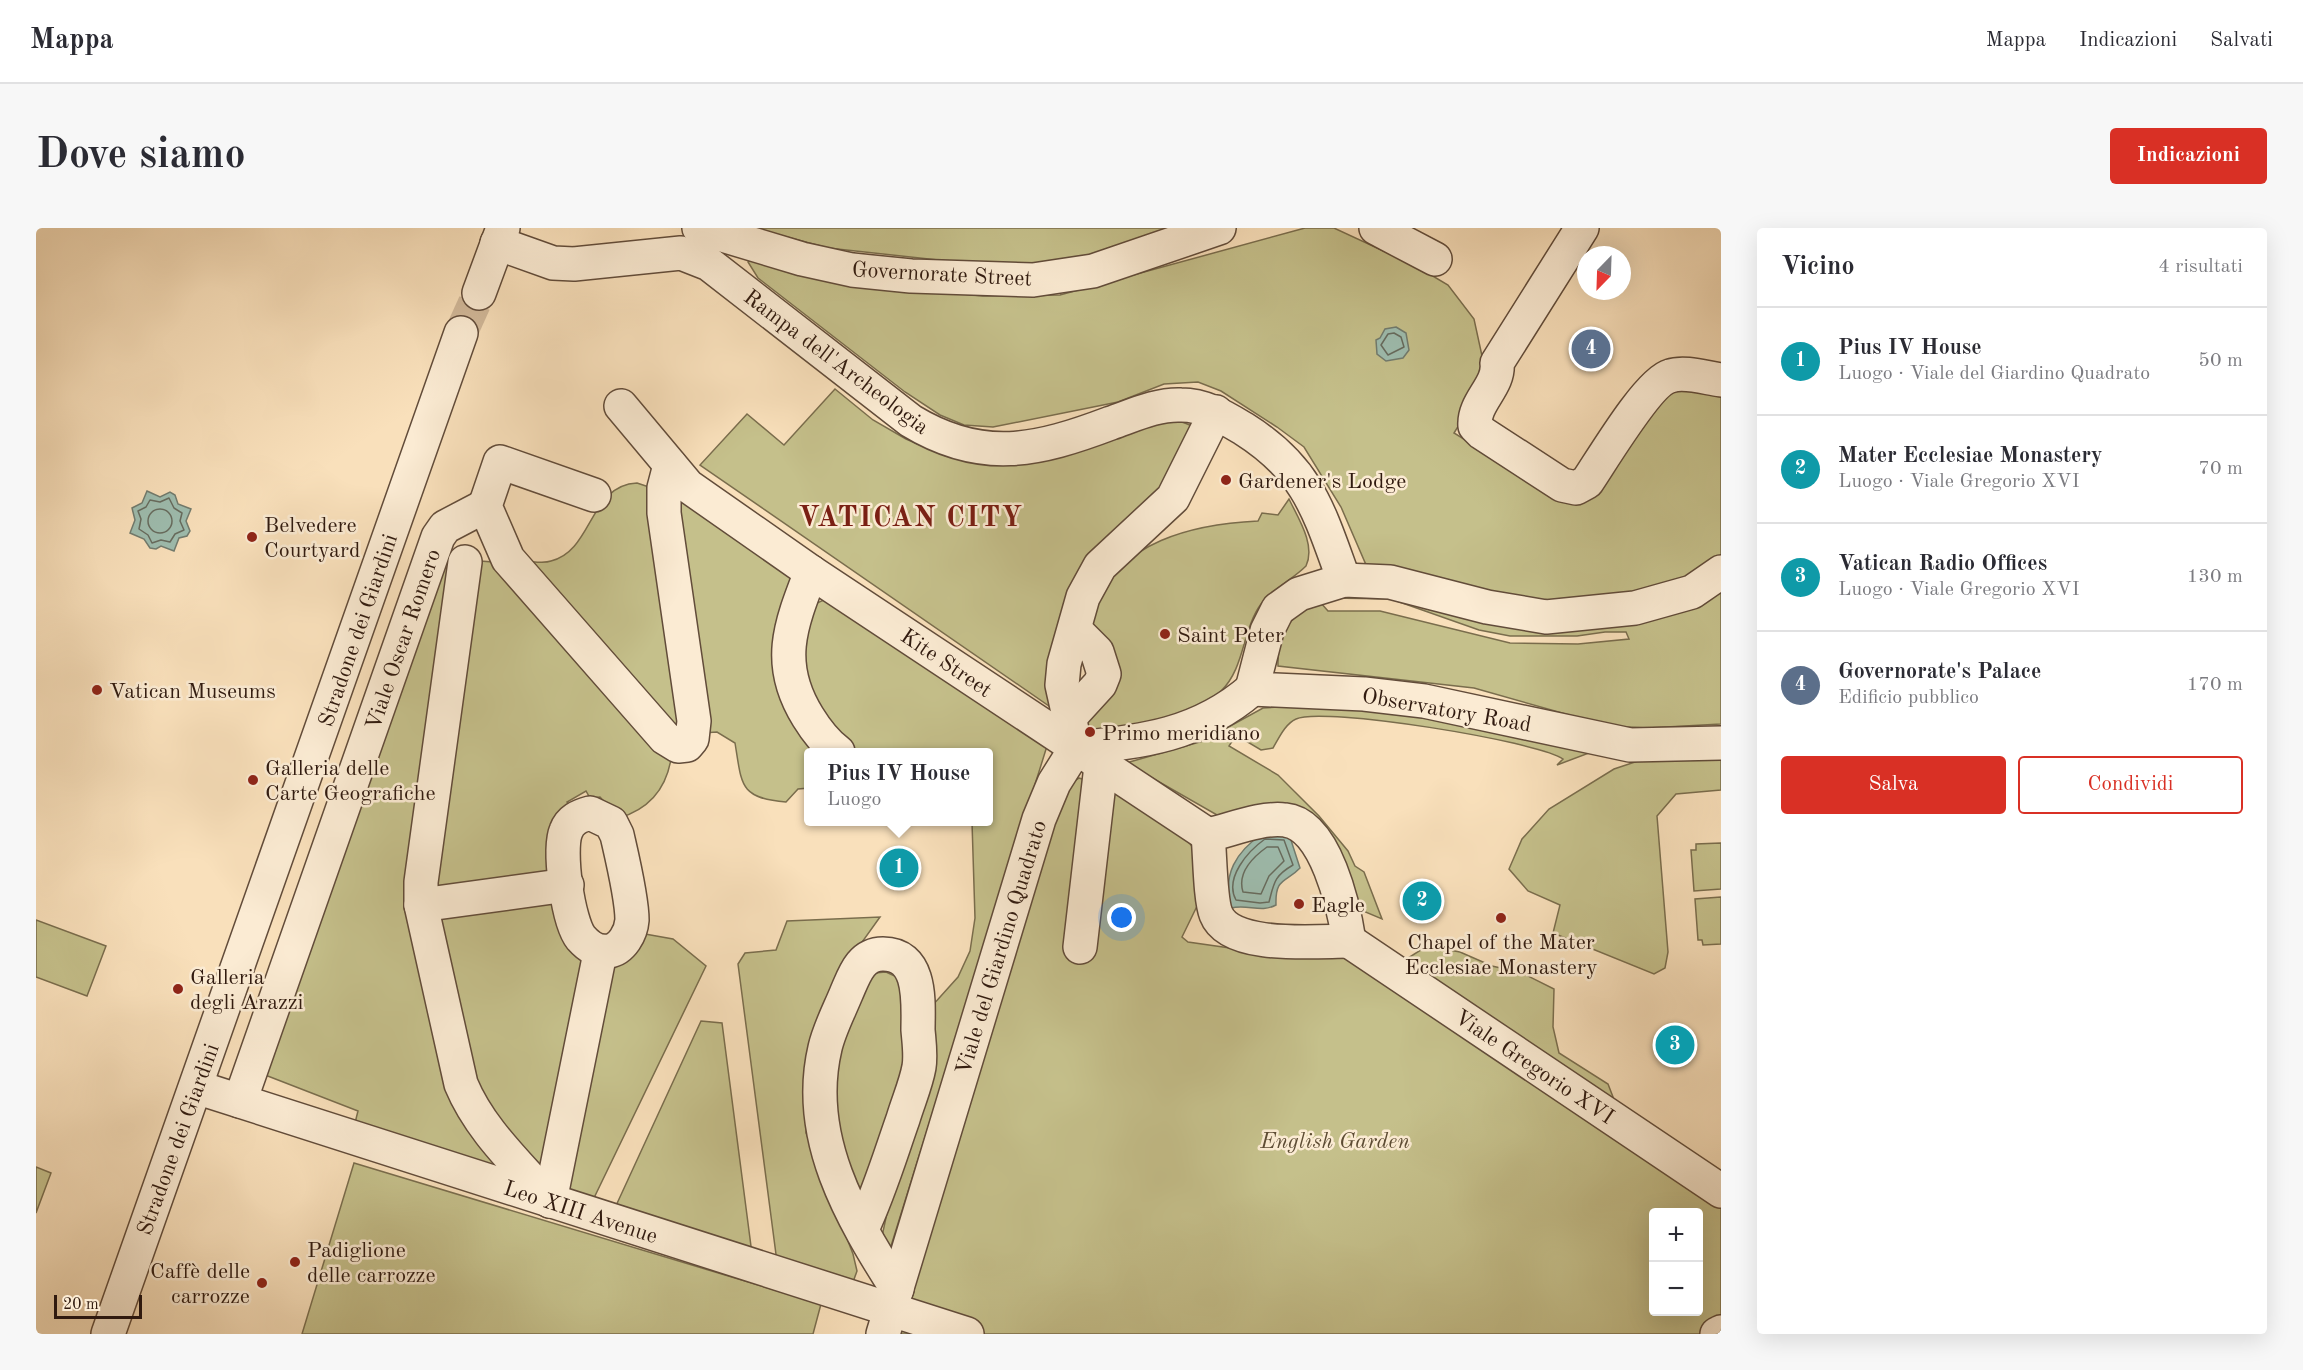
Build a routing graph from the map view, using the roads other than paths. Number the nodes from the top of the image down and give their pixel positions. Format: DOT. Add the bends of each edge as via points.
graph roads {
  1 [pos="699,228"];
  2 [pos="1219,228"];
  3 [pos="1376,228"];
  4 [pos="1582,228"];
  5 [pos="500,235"];
  6 [pos="1435,259"];
  7 [pos="479,293"];
  8 [pos="461,333"];
  9 [pos="1721,380"];
  10 [pos="621,406"];
  11 [pos="1216,412"];
  12 [pos="679,476"];
  13 [pos="594,495"];
  14 [pos="485,506"];
  15 [pos="465,562"];
  16 [pos="811,572"];
  17 [pos="1721,572"];
  18 [pos="1344,580"];
  19 [pos="1252,690"];
  20 [pos="1721,743"];
  21 [pos="1081,744"];
  22 [pos="833,748"];
  23 [pos="1208,835"];
  24 [pos="567,885"];
  25 [pos="421,905"];
  26 [pos="1349,941"];
  27 [pos="1080,947"];
  28 [pos="598,963"];
  29 [pos="196,1087"];
  30 [pos="240,1101"];
  31 [pos="1721,1191"];
  32 [pos="550,1201"];
  33 [pos="866,1239"];
  34 [pos="855,1298"];
  35 [pos="890,1311"];
  36 [pos="1721,1332"];
  37 [pos="108,1334"];
  38 [pos="967,1334"];
  39 [pos="1717,1334"];
  1 -- 2 [label="street, Governorate Street" via="852,270 1023,280 1093,271"];
  3 -- 6 [label="street"];
  4 -- 9 [label="street" via="1497,363 1498,372 1474,415 1475,426 1482,434 1562,484 1576,488 1587,482 1650,390 1669,376"];
  5 -- 7 [label="street"];
  5 -- 11 [label="street, Rampa dell'Archeologia" via="553,263 681,253 709,264 912,421 947,441 978,449 1016,450 1042,445 1168,406 1197,406"];
  8 -- 29 [label="street, Stradone dei Giardini"];
  10 -- 12 [label="street, Kite Street"];
  11 -- 18 [label="street, Rampa dell'Archeologia" via="1261,440 1286,460 1302,480 1319,510"];
  11 -- 21 [label="street" via="1173,498 1120,545 1090,582 1079,608 1062,685"];
  12 -- 14 [label="street" via="664,488 664,513 694,721 692,739 687,745 678,746 664,738 508,559"];
  12 -- 16 [label="street, Kite Street"];
  13 -- 14 [label="street" via="500,462"];
  14 -- 30 [label="street, Viale Oscar Romero" via="444,528 438,537"];
  15 -- 25 [label="street"];
  16 -- 21 [label="street, Kite Street"];
  16 -- 22 [label="street" via="790,638 789,679 814,728"];
  17 -- 18 [label="street" via="1692,592 1635,608 1546,617 1390,582"];
  18 -- 19 [label="street" via="1299,594 1278,609 1266,631"];
  19 -- 20 [label="street, Observatory Road" via="1364,694 1424,701 1630,745"];
  19 -- 21 [label="street" via="1227,710 1196,725 1143,742"];
  21 -- 23 [label="street, Kite Street"];
  21 -- 27 [label="street"];
  21 -- 35 [label="street, Viale del Giardino Quadrato" via="1054,783 1039,819"];
  23 -- 26 [label="street" via="1214,908 1228,931 1245,937"];
  23 -- 26 [label="street" via="1270,820 1301,825 1321,850 1333,877"];
  24 -- 25 [label="street"];
  25 -- 32 [label="street" via="468,1102 481,1123"];
  26 -- 31 [label="street, Viale Gregorio XVI"];
  28 -- 32 [label="street"];
  29 -- 30 [label="street, Leo XIII Avenue"];
  29 -- 37 [label="street, Stradone dei Giardini"];
  30 -- 32 [label="street, Leo XIII Avenue"];
  32 -- 34 [label="street, Leo XIII Avenue"];
  33 -- 33 [label="street" via="844,1198 824,1138 820,1076 825,1047 855,973 865,959 885,954 911,968 917,984 919,1066"];
  33 -- 34 [label="street"];
  33 -- 35 [label="street"];
  34 -- 35 [label="street, Leo XIII Avenue"];
  35 -- 38 [label="street, Leo XIII Avenue"];
  36 -- 39 [label="street"];
}
